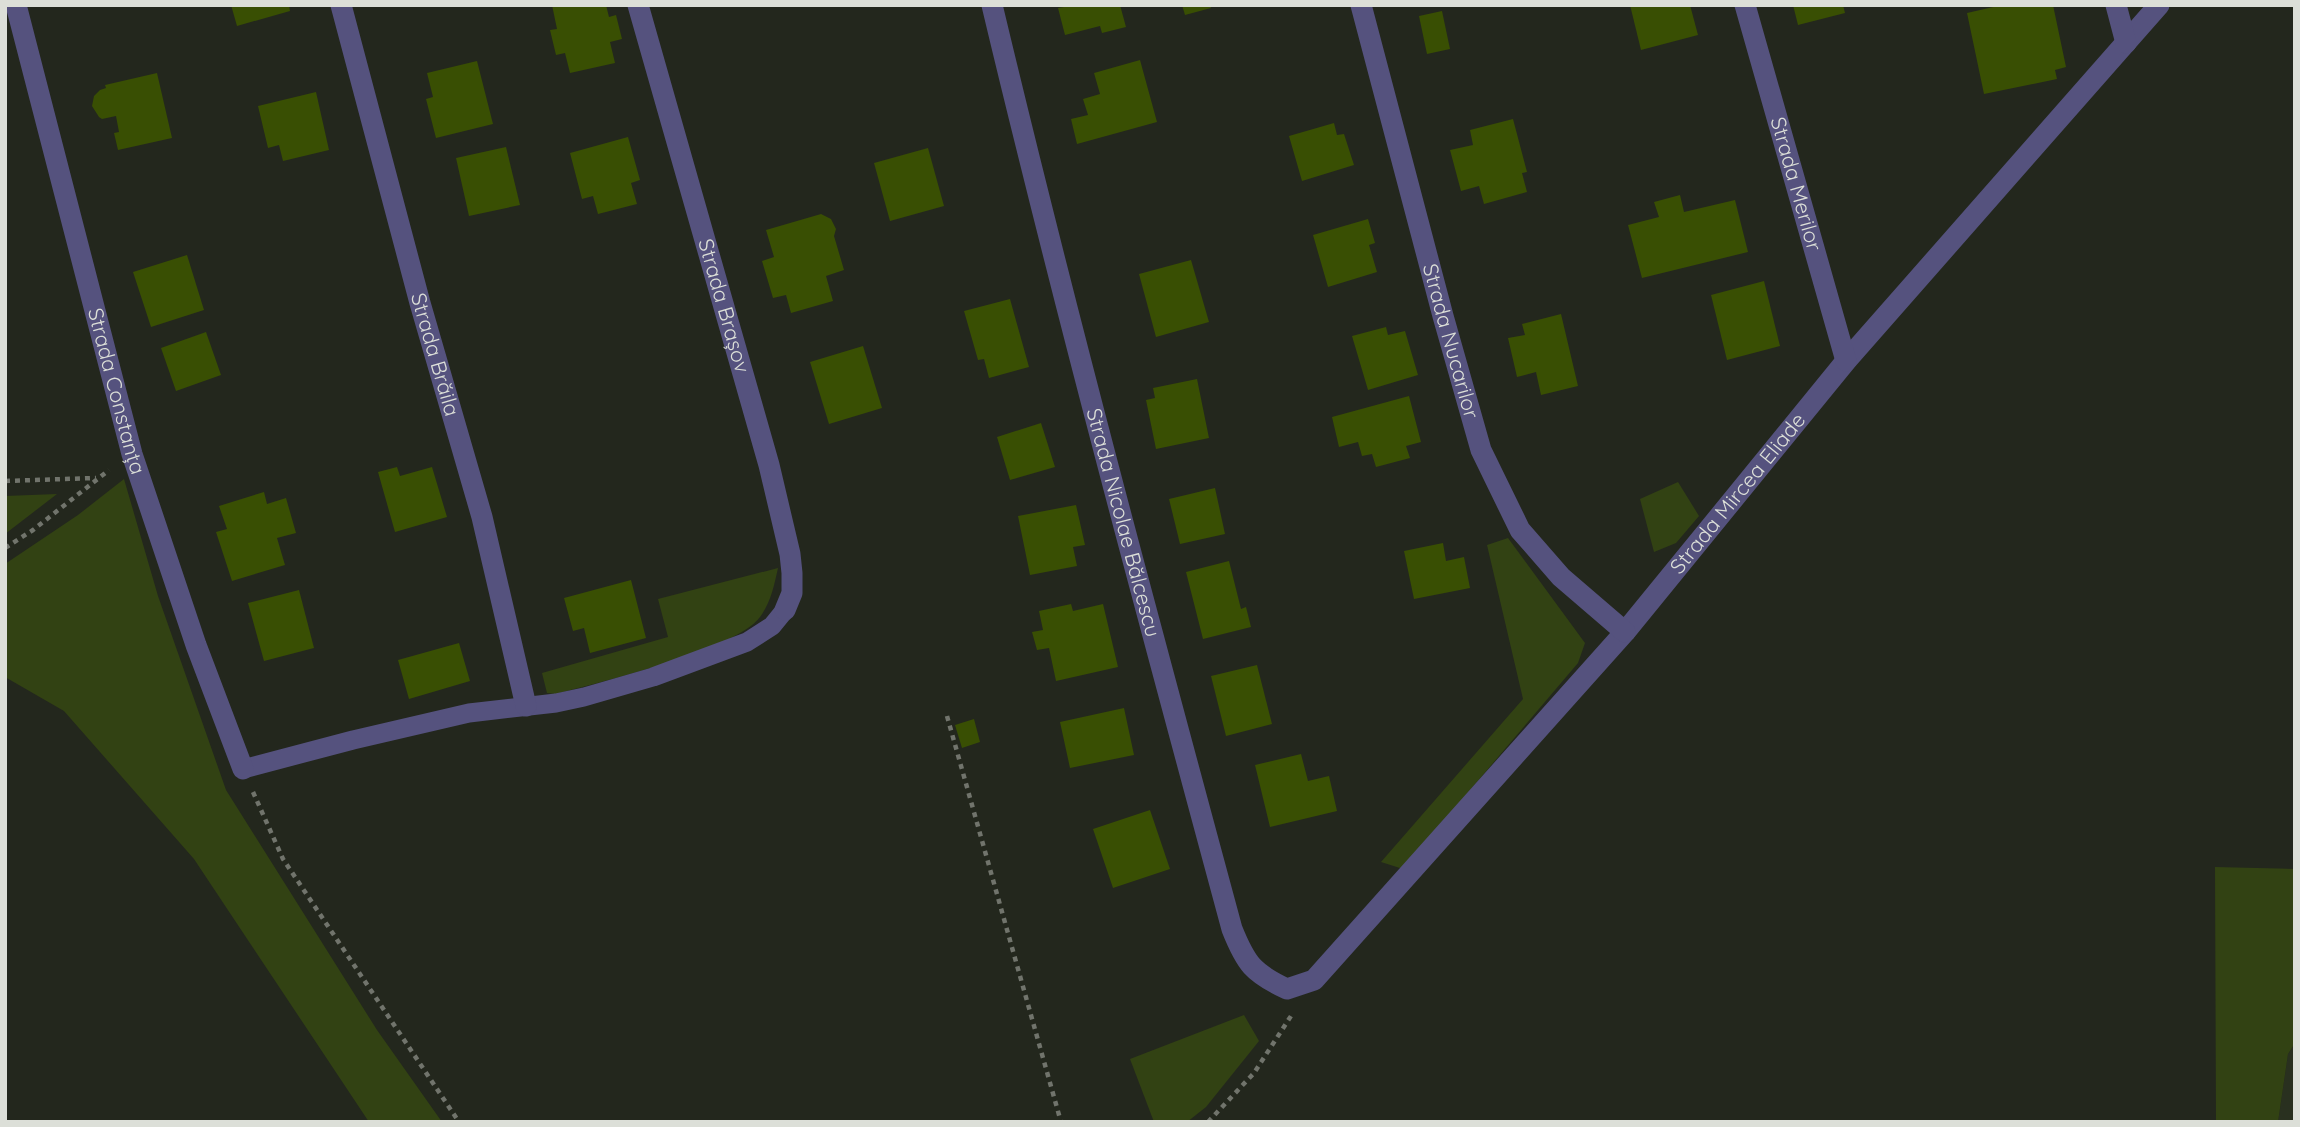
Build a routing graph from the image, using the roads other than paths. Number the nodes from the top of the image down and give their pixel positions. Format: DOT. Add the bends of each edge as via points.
graph roads {
  1 [pos="16,5"];
  2 [pos="341,5"];
  3 [pos="638,5"];
  4 [pos="992,5"];
  5 [pos="1361,5"];
  6 [pos="1745,5"];
  7 [pos="2116,5"];
  8 [pos="2159,5"];
  9 [pos="2126,43"];
  10 [pos="1846,361"];
  11 [pos="785,610"];
  12 [pos="1625,632"];
  13 [pos="526,706"];
  14 [pos="243,769"];
  15 [pos="1314,981"];
  1 -- 14 [label="street, Strada Constanța" via="132,454"];
  2 -- 13 [label="street, Strada Brăila" via="482,517"];
  3 -- 11 [label="street, Strada Brașov" via="769,465 790,554 792,593"];
  4 -- 15 [label="street, Strada Nicolae Bălcescu" via="1144,607 1232,929 1243,956 1263,977 1287,989"];
  5 -- 12 [label="street, Strada Nucarilor" via="1481,450 1520,530 1561,577"];
  6 -- 10 [label="street, Strada Merilor"];
  7 -- 9 [label="street"];
  8 -- 9 [label="street, Strada Mircea Eliade"];
  9 -- 10 [label="street, Strada Mircea Eliade"];
  10 -- 12 [label="street, Strada Mircea Eliade"];
  11 -- 13 [label="lane" via="772,626 735,647 584,697"];
  12 -- 15 [label="street, Strada Mircea Eliade"];
  13 -- 14 [label="lane" via="468,713"];
}
